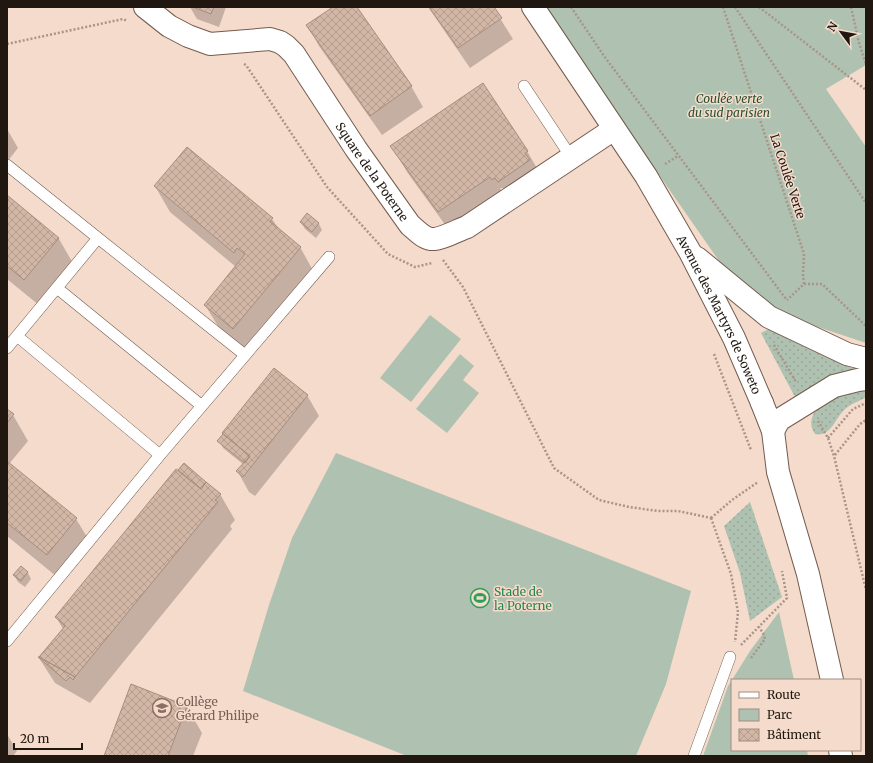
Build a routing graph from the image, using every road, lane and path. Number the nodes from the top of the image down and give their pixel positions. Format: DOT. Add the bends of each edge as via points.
graph roads {
  1 [pos="145,7"];
  2 [pos="533,7"];
  3 [pos="571,7"];
  4 [pos="723,7"];
  5 [pos="735,7"];
  6 [pos="759,7"];
  7 [pos="851,7"];
  8 [pos="129,22"];
  9 [pos="7,44"];
  10 [pos="239,64"];
  11 [pos="866,64"];
  12 [pos="524,86"];
  13 [pos="866,90"];
  14 [pos="614,129"];
  15 [pos="570,157"];
  16 [pos="7,165"];
  17 [pos="866,203"];
  18 [pos="98,238"];
  19 [pos="431,239"];
  20 [pos="690,252"];
  21 [pos="329,258"];
  22 [pos="443,260"];
  23 [pos="804,284"];
  24 [pos="56,288"];
  25 [pos="866,326"];
  26 [pos="17,336"];
  27 [pos="7,348"];
  28 [pos="712,349"];
  29 [pos="245,356"];
  30 [pos="866,359"];
  31 [pos="866,379"];
  32 [pos="866,403"];
  33 [pos="202,406"];
  34 [pos="866,420"];
  35 [pos="773,431"];
  36 [pos="751,450"];
  37 [pos="160,455"];
  38 [pos="834,456"];
  39 [pos="762,479"];
  40 [pos="711,518"];
  41 [pos="781,568"];
  42 [pos="866,590"];
  43 [pos="759,627"];
  44 [pos="7,641"];
  45 [pos="730,657"];
  46 [pos="751,658"];
  47 [pos="832,679"];
  48 [pos="694,756"];
  1 -- 19 [label="street, Square de la Poterne" via="169,26 210,44 270,39 286,46 294,54 356,150 410,225"];
  2 -- 14 [label="street, Avenue des Martyrs de Soweto"];
  3 -- 23 [label="path" via="604,56 786,300"];
  4 -- 23 [label="path, La Coulée Verte" via="804,254"];
  5 -- 17 [label="path"];
  6 -- 13 [label="path"];
  7 -- 11 [label="path"];
  8 -- 9 [label="path" via="123,19"];
  10 -- 22 [label="path" via="246,65 327,187 388,254 415,267"];
  12 -- 15 [label="lane"];
  14 -- 15 [label="street"];
  14 -- 20 [label="street, Avenue des Martyrs de Soweto" via="646,176"];
  15 -- 19 [label="street" via="467,227"];
  16 -- 18 [label="lane"];
  18 -- 24 [label="lane"];
  18 -- 29 [label="lane"];
  19 -- 22 [label="path"];
  20 -- 30 [label="street" via="770,316 847,354"];
  20 -- 35 [label="street, Avenue des Martyrs de Soweto" via="734,338"];
  21 -- 29 [label="lane"];
  22 -- 40 [label="path" via="463,287 554,468 599,500 629,508 678,511"];
  23 -- 25 [label="path" via="822,284"];
  24 -- 26 [label="lane"];
  24 -- 33 [label="lane"];
  26 -- 27 [label="lane"];
  26 -- 37 [label="lane"];
  28 -- 36 [label="path"];
  29 -- 33 [label="lane"];
  31 -- 35 [label="street" via="834,386 779,420"];
  32 -- 38 [label="path" via="853,409 828,438"];
  33 -- 37 [label="lane"];
  34 -- 38 [label="path"];
  35 -- 47 [label="street, Avenue des Martyrs de Soweto" via="778,472 808,574"];
  37 -- 44 [label="lane"];
  38 -- 42 [label="path"];
  39 -- 40 [label="path"];
  40 -- 45 [label="path" via="731,574 738,612 735,645"];
  41 -- 43 [label="path" via="787,598"];
  43 -- 45 [label="path"];
  43 -- 46 [label="path" via="765,639"];
  45 -- 48 [label="lane"];
}
